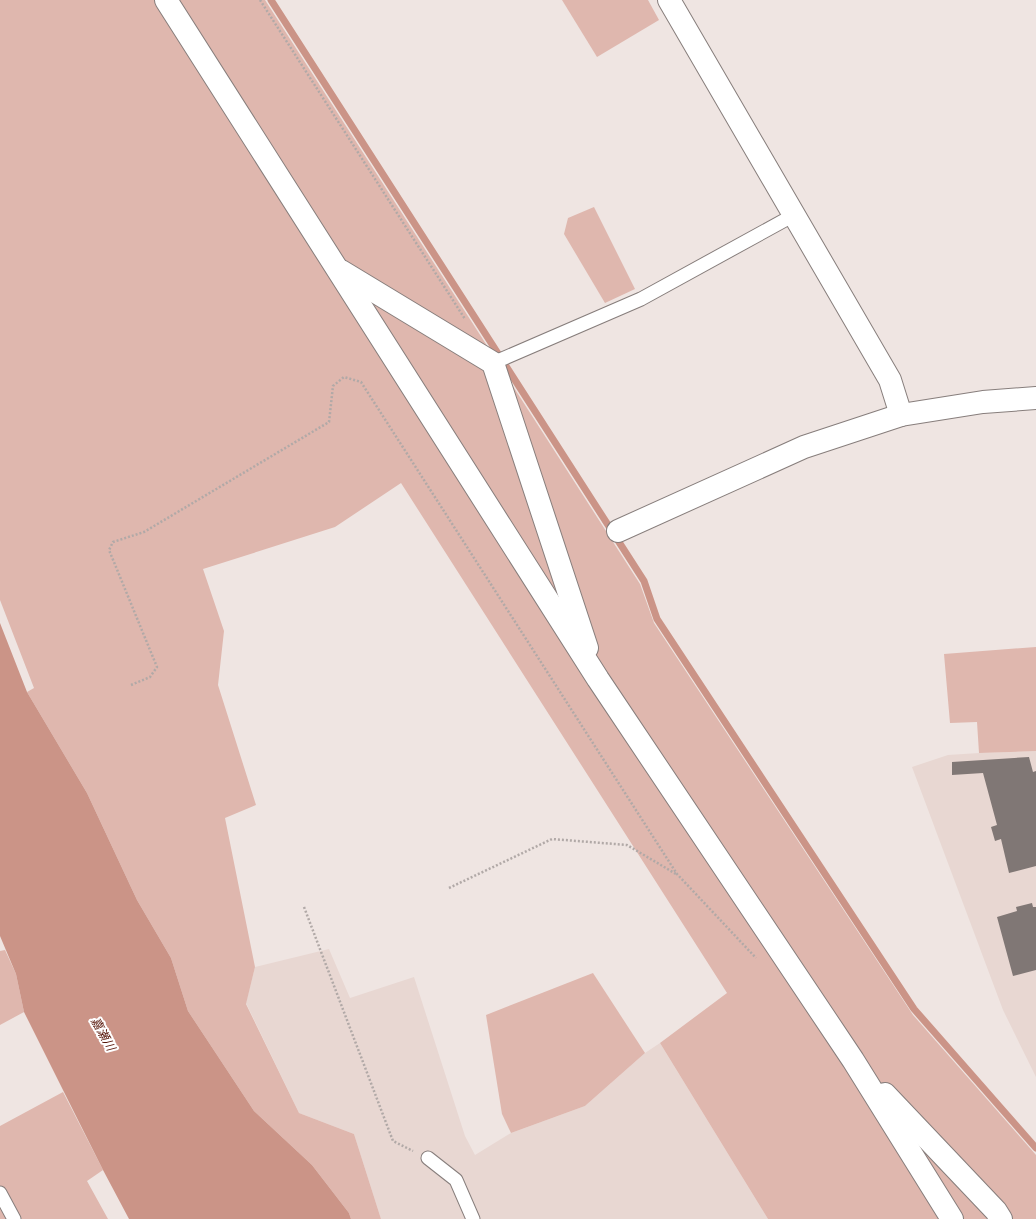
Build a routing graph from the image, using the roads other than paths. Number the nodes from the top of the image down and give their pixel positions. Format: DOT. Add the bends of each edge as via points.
graph roads {
  1 [pos="166,0"];
  2 [pos="669,0"];
  3 [pos="794,215"];
  4 [pos="337,268"];
  5 [pos="501,360"];
  6 [pos="1036,398"];
  7 [pos="901,415"];
  8 [pos="618,531"];
  9 [pos="598,679"];
  10 [pos="853,1060"];
  11 [pos="428,1158"];
  12 [pos="0,1193"];
  13 [pos="14,1219"];
  14 [pos="473,1219"];
  15 [pos="952,1219"];
  16 [pos="1001,1219"];
  1 -- 4 [label="street"];
  2 -- 3 [label="street"];
  3 -- 5 [label="lane" via="641,299"];
  3 -- 7 [label="street" via="890,380"];
  4 -- 5 [label="street"];
  4 -- 9 [label="street"];
  5 -- 9 [label="street"];
  6 -- 7 [label="street" via="982,402"];
  7 -- 8 [label="street" via="804,447"];
  9 -- 10 [label="street"];
  10 -- 15 [label="street"];
  10 -- 16 [label="street"];
  11 -- 14 [label="lane" via="456,1180"];
  12 -- 13 [label="lane"];
}
